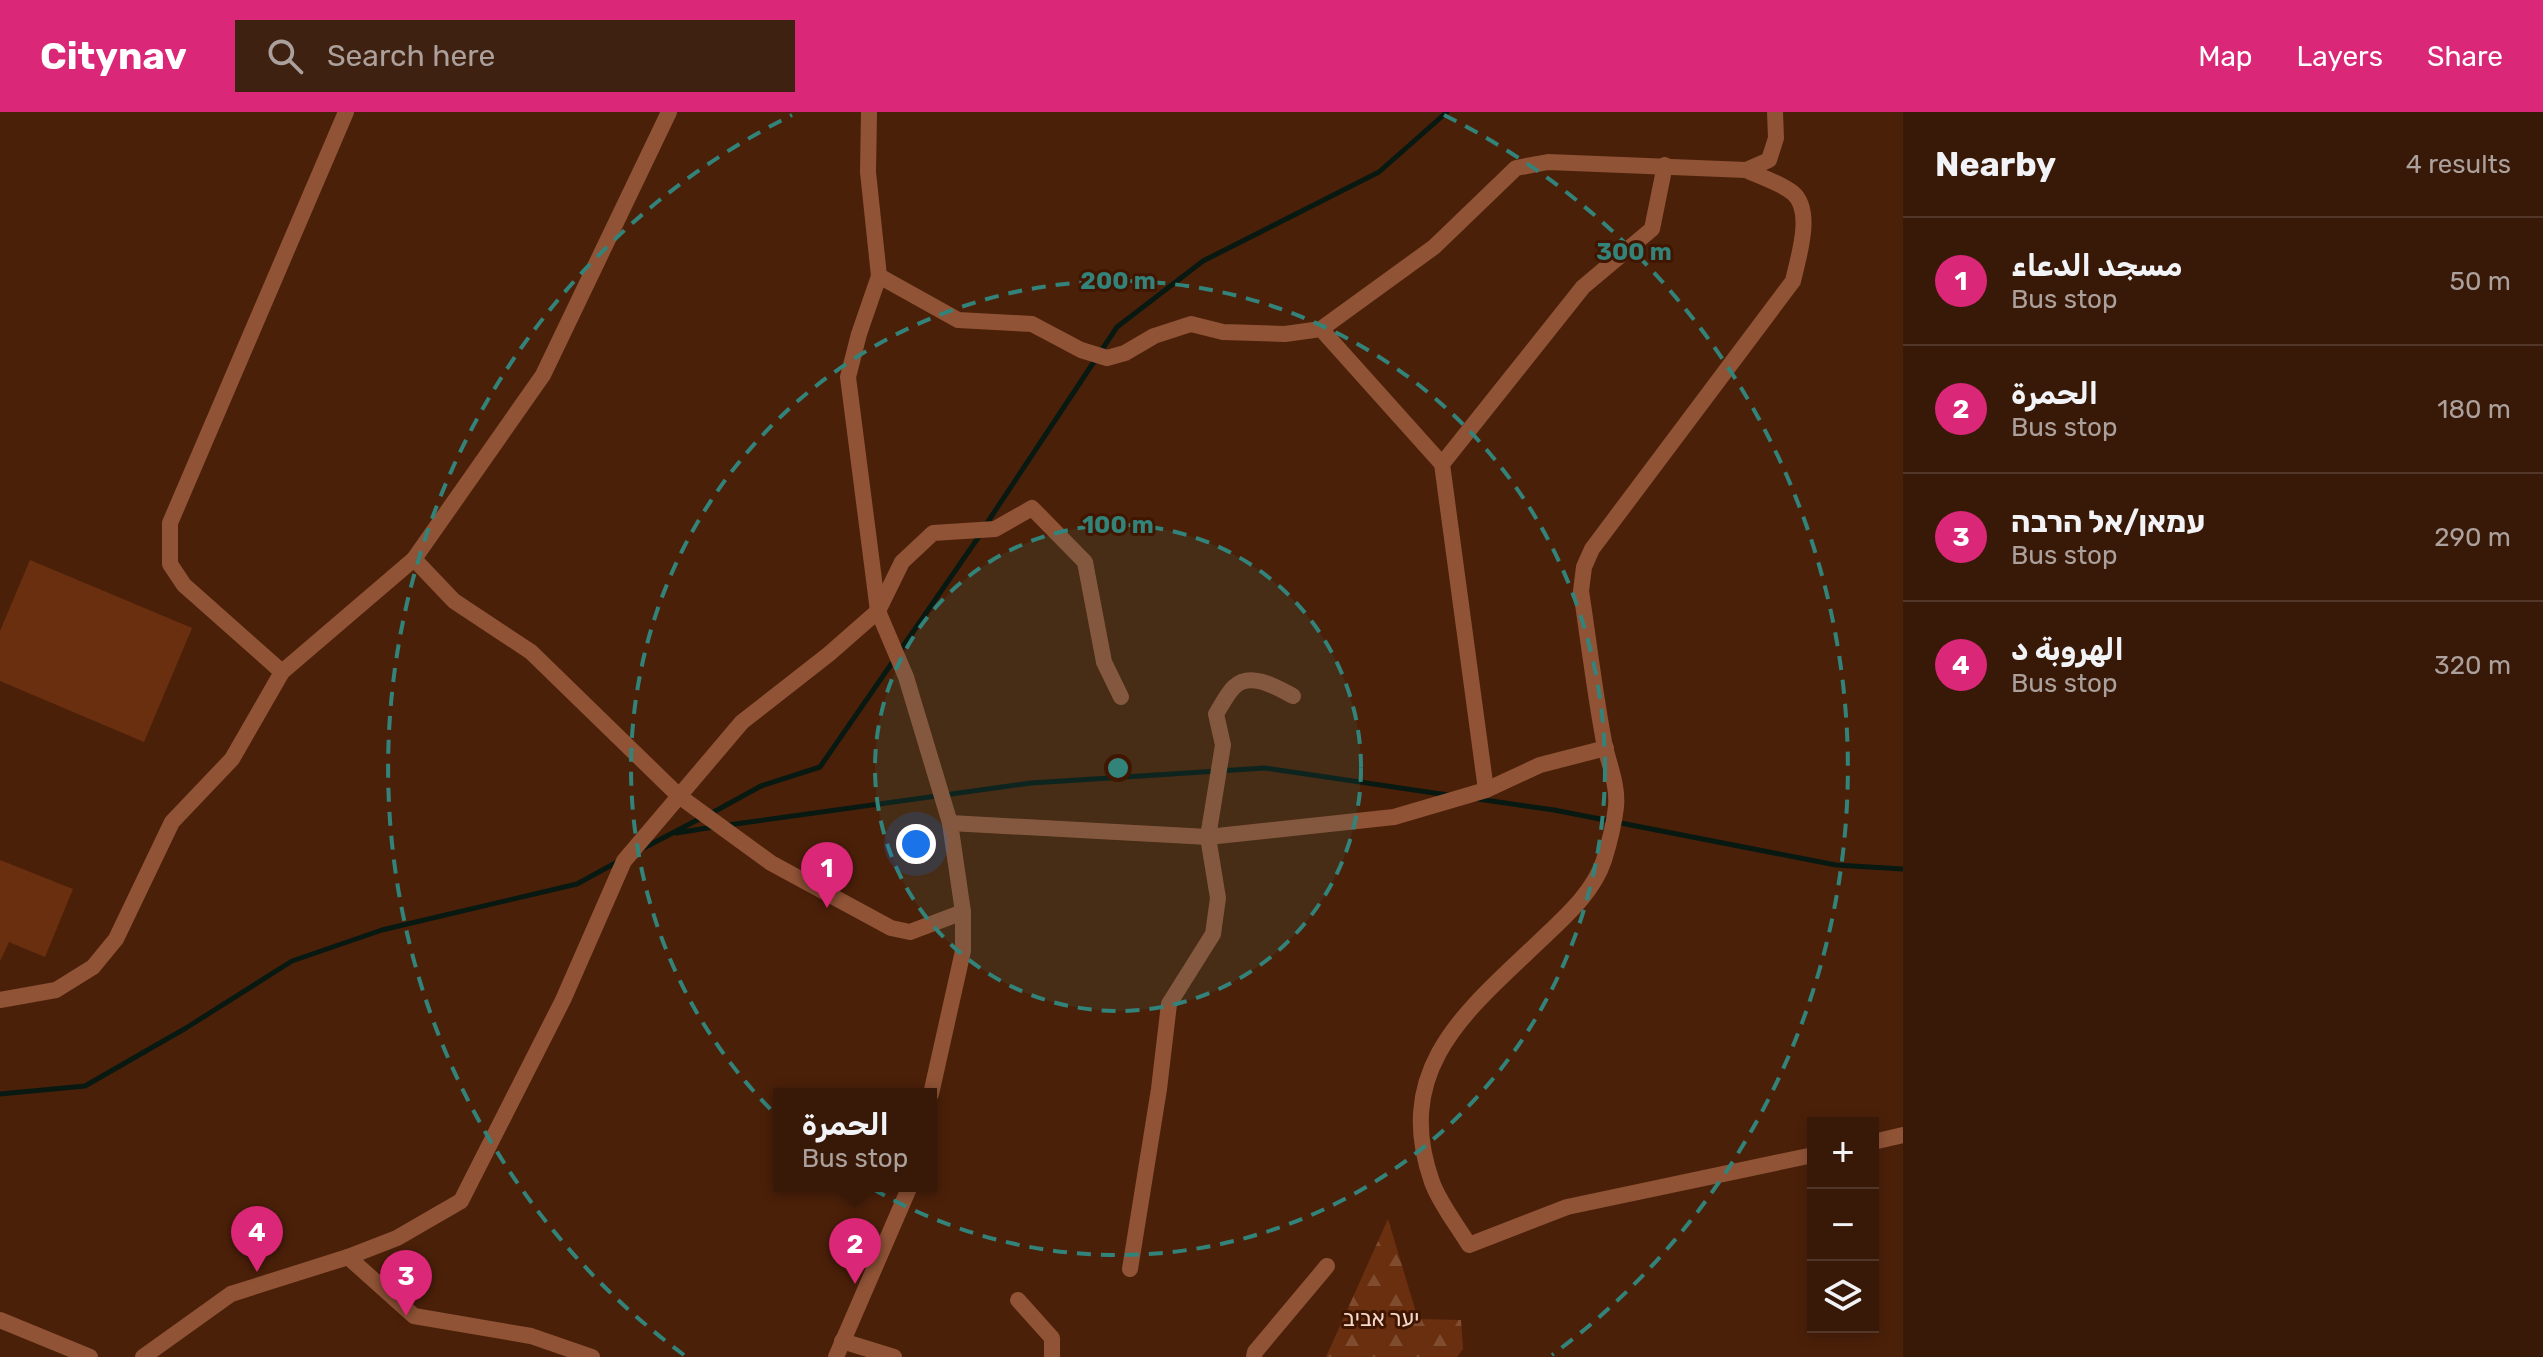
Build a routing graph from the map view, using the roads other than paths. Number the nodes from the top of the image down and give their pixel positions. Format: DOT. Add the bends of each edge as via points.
graph roads {
  1 [pos="346,112"];
  2 [pos="669,112"];
  3 [pos="869,112"];
  4 [pos="1775,112"];
  5 [pos="1665,165"];
  6 [pos="1746,170"];
  7 [pos="879,276"];
  8 [pos="1321,329"];
  9 [pos="1442,464"];
  10 [pos="414,559"];
  11 [pos="878,611"];
  12 [pos="282,672"];
  13 [pos="1293,696"];
  14 [pos="1121,697"];
  15 [pos="1606,748"];
  16 [pos="1486,790"];
  17 [pos="679,796"];
  18 [pos="950,823"];
  19 [pos="1208,837"];
  20 [pos="963,912"];
  21 [pos="0,1000"];
  22 [pos="932,1088"];
  23 [pos="1903,1135"];
  24 [pos="1879,1141"];
  25 [pos="1807,1156"];
  26 [pos="907,1192"];
  27 [pos="348,1257"];
  28 [pos="1327,1266"];
  29 [pos="1130,1269"];
  30 [pos="1018,1300"];
  31 [pos="0,1320"];
  32 [pos="839,1349"];
  33 [pos="90,1357"];
  34 [pos="143,1357"];
  35 [pos="592,1357"];
  36 [pos="894,1357"];
  37 [pos="1052,1357"];
  38 [pos="1254,1357"];
  1 -- 12 [label="street" via="170,523 170,564 184,585"];
  2 -- 10 [label="street" via="543,375"];
  3 -- 7 [label="street" via="868,172"];
  4 -- 6 [label="street" via="1776,138 1769,160"];
  5 -- 6 [label="street"];
  5 -- 8 [label="street" via="1548,162 1516,168 1434,247"];
  5 -- 9 [label="street" via="1652,229 1583,287"];
  6 -- 15 [label="street" via="1795,195 1803,212 1793,281 1588,558 1581,591"];
  7 -- 8 [label="street" via="958,320 1032,324 1107,358 1191,324 1270,334"];
  7 -- 11 [label="street" via="848,377"];
  8 -- 9 [label="street"];
  9 -- 16 [label="street"];
  10 -- 12 [label="street"];
  10 -- 17 [label="street" via="454,601 531,652"];
  11 -- 14 [label="street" via="902,562 933,533 995,529 1032,508 1085,562 1104,662"];
  11 -- 17 [label="street" via="742,722"];
  11 -- 18 [label="street" via="906,677"];
  12 -- 21 [label="street" via="232,759 172,822 116,939 93,967 56,990"];
  13 -- 19 [label="street" via="1267,682 1250,681 1235,686 1216,714 1223,745"];
  15 -- 16 [label="street" via="1540,765"];
  15 -- 25 [label="street" via="1616,806 1603,863 1571,911 1468,1010 1430,1071 1422,1106 1422,1146 1433,1185 1469,1245 1567,1207"];
  16 -- 19 [label="street" via="1394,817"];
  17 -- 20 [label="street" via="771,863 891,928 910,932"];
  17 -- 27 [label="street" via="624,861 563,1000 461,1201 397,1238"];
  18 -- 19 [label="street"];
  18 -- 20 [label="street"];
  19 -- 29 [label="street" via="1218,898 1213,934 1169,1004"];
  20 -- 22 [label="street" via="963,951"];
  23 -- 24 [label="street"];
  26 -- 32 [label="street"];
  27 -- 34 [label="street" via="231,1294"];
  27 -- 35 [label="street" via="414,1316 531,1336"];
  28 -- 38 [label="street"];
  30 -- 37 [label="street" via="1052,1338"];
  31 -- 33 [label="street"];
  32 -- 36 [label="street"];
}
